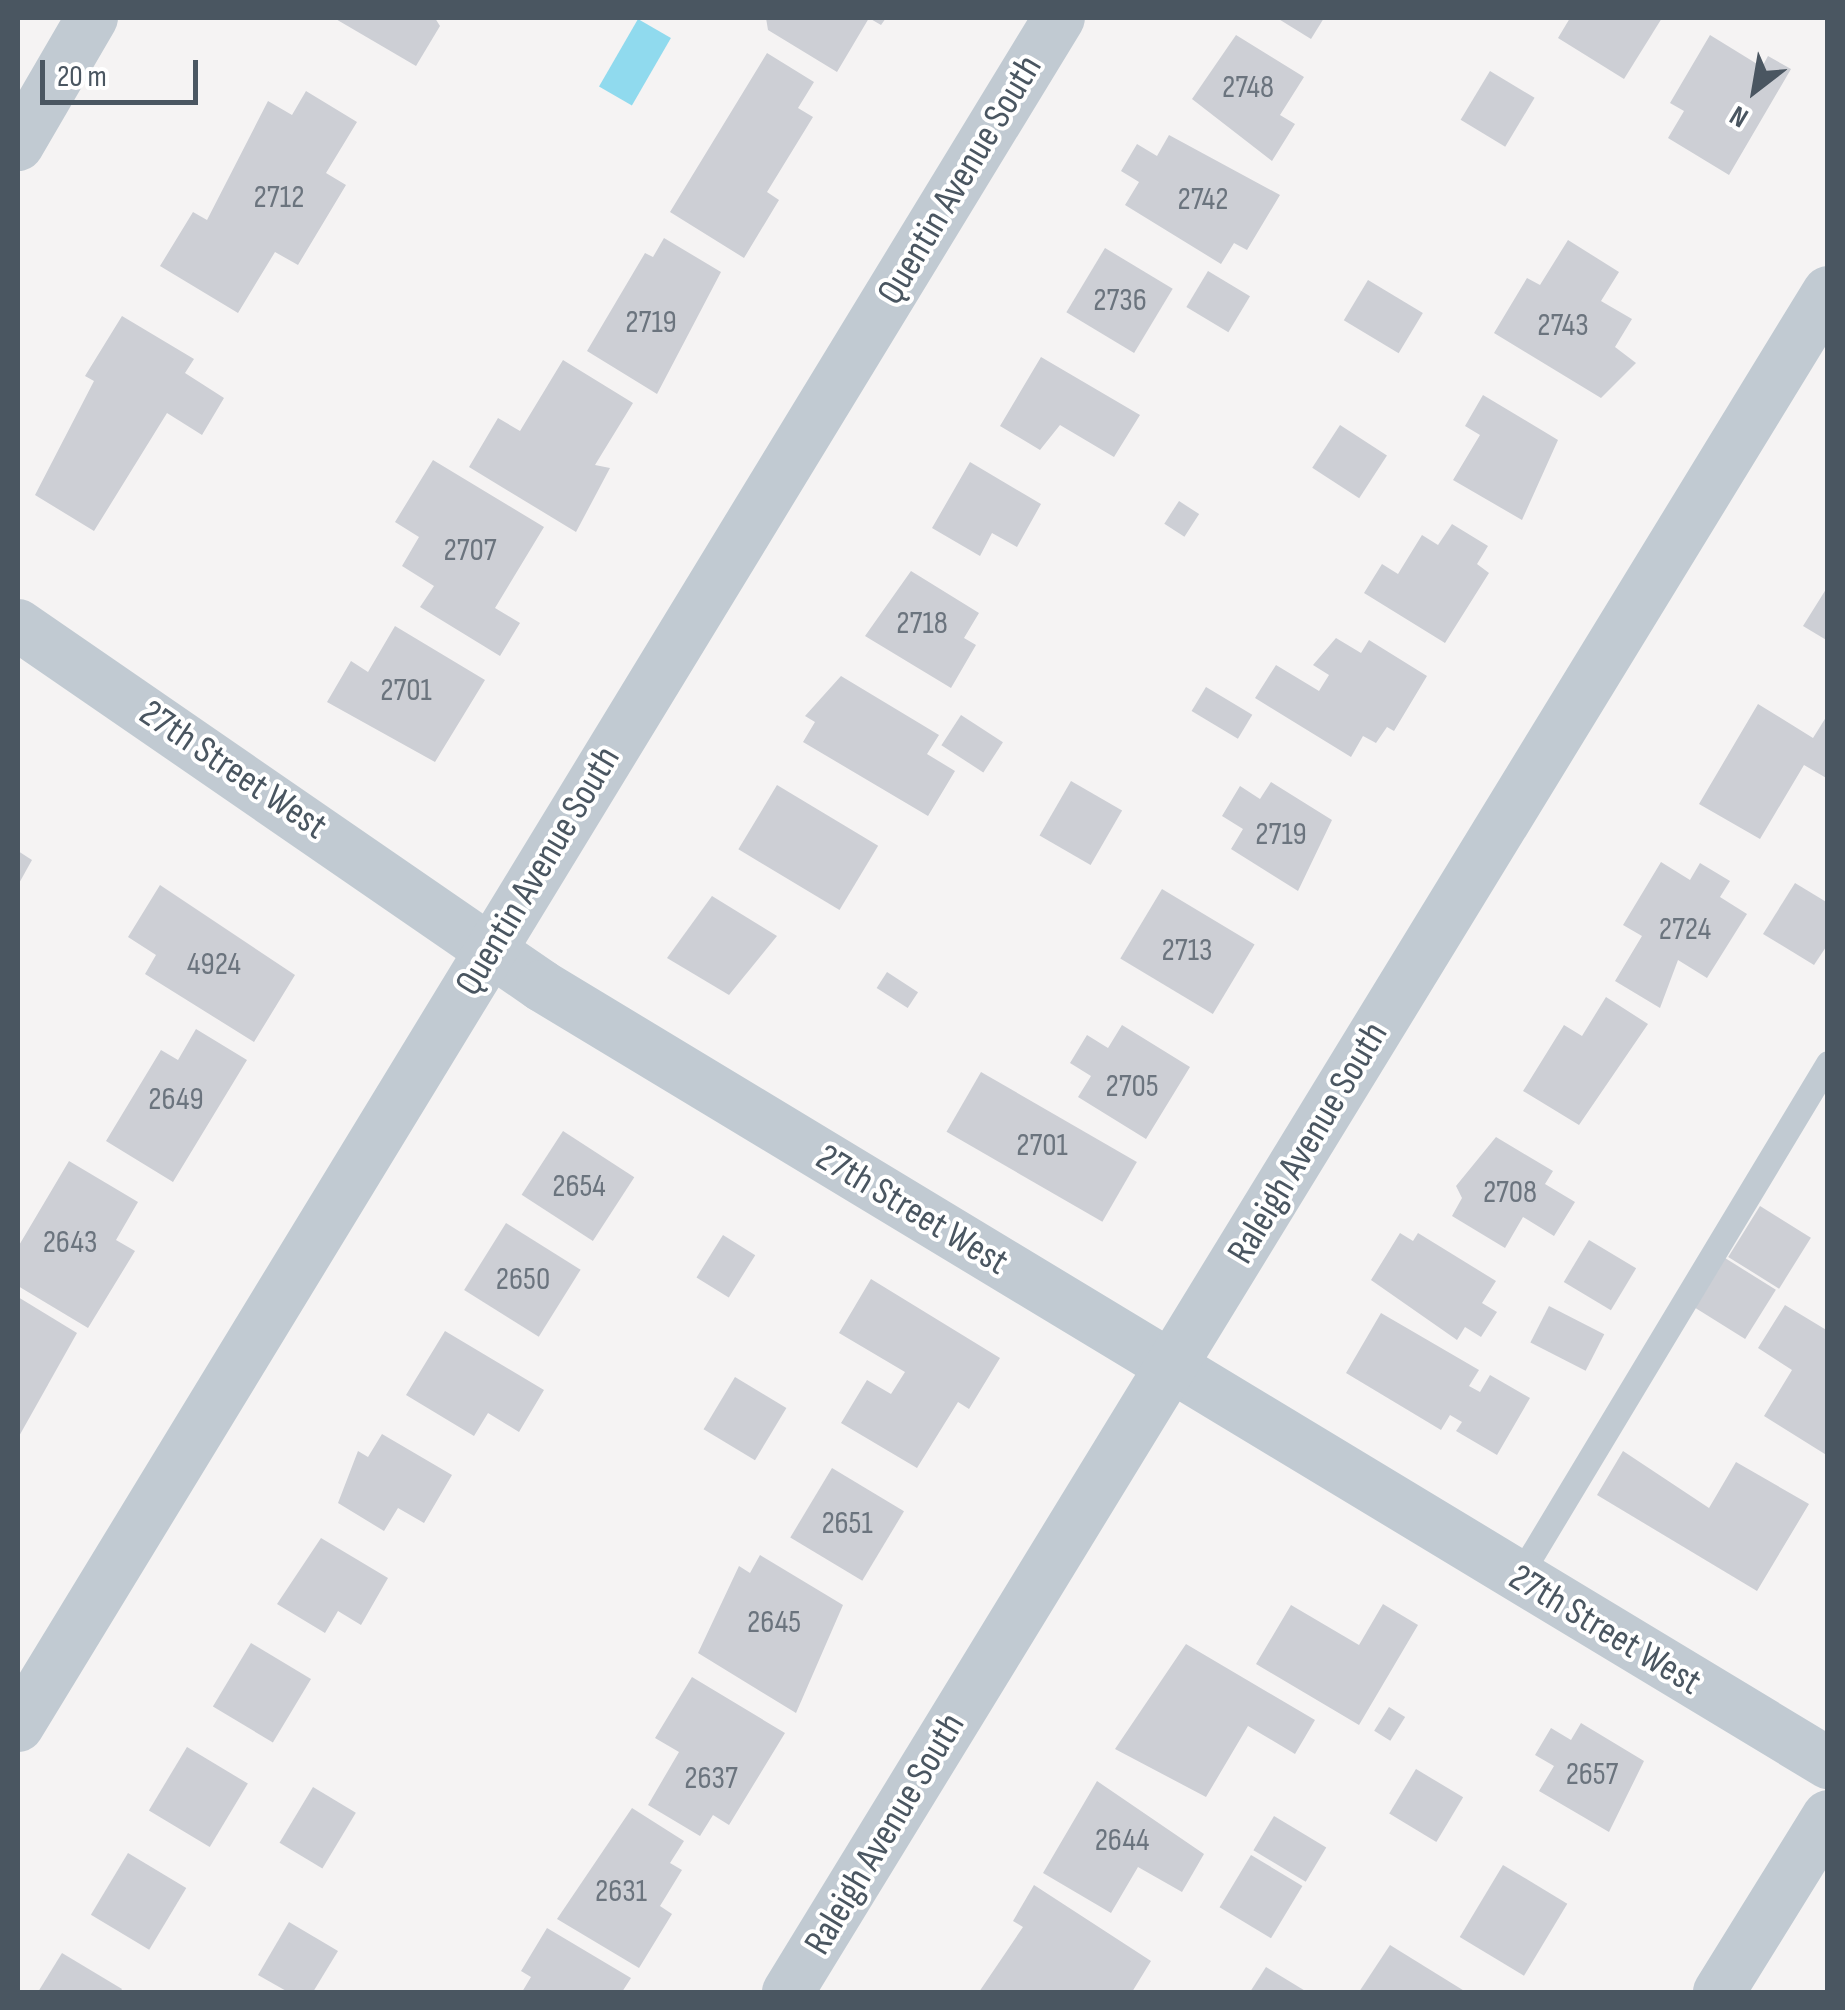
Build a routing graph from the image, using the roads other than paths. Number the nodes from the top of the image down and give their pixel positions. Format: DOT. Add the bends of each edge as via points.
graph roads {
  1 [pos="92,18"];
  2 [pos="1059,18"];
  3 [pos="18,145"];
  4 [pos="1828,292"];
  5 [pos="18,625"];
  6 [pos="492,948"];
  7 [pos="1828,1064"];
  8 [pos="1170,1368"];
  9 [pos="1518,1578"];
  10 [pos="18,1726"];
  11 [pos="1828,1764"];
  12 [pos="1828,1816"];
  13 [pos="788,1992"];
  14 [pos="1719,1992"];
  1 -- 3 [label="street"];
  2 -- 6 [label="street, Quentin Avenue South"];
  4 -- 8 [label="street, Raleigh Avenue South"];
  5 -- 6 [label="street, 27th Street West"];
  6 -- 8 [label="street, 27th Street West"];
  6 -- 10 [label="street, Quentin Avenue South"];
  7 -- 9 [label="lane"];
  8 -- 9 [label="street, 27th Street West"];
  8 -- 13 [label="street, Raleigh Avenue South"];
  9 -- 11 [label="street, 27th Street West"];
  12 -- 14 [label="street"];
}
